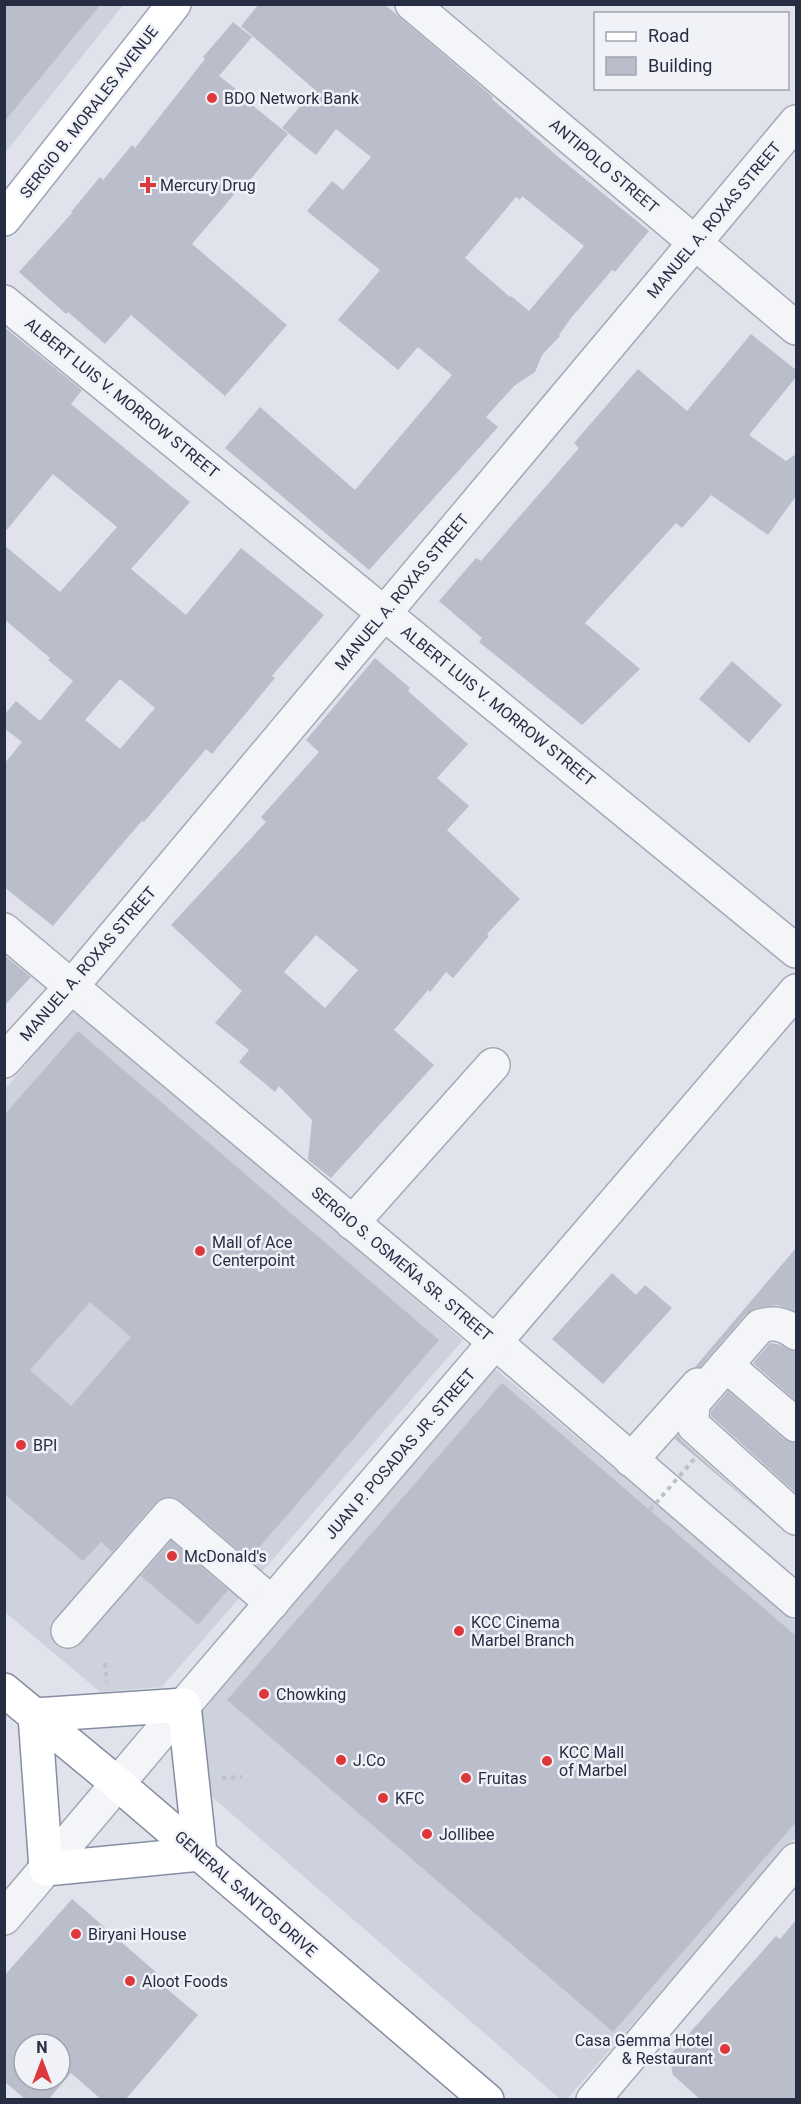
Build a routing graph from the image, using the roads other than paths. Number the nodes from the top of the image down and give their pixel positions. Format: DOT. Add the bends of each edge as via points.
graph roads {
  1 [pos="174,4"];
  2 [pos="412,4"];
  3 [pos="796,122"];
  4 [pos="4,219"];
  5 [pos="695,242"];
  6 [pos="4,302"];
  7 [pos="796,328"];
  8 [pos="384,613"];
  9 [pos="4,930"];
  10 [pos="796,951"];
  11 [pos="71,987"];
  12 [pos="796,991"];
  13 [pos="4,1061"];
  14 [pos="493,1065"];
  15 [pos="352,1223"];
  16 [pos="760,1326"];
  17 [pos="796,1333"];
  18 [pos="495,1342"];
  19 [pos="726,1365"];
  20 [pos="796,1425"];
  21 [pos="631,1460"];
  22 [pos="796,1518"];
  23 [pos="796,1602"];
  24 [pos="272,1603"];
  25 [pos="68,1631"];
  26 [pos="4,1690"];
  27 [pos="184,1705"];
  28 [pos="35,1715"];
  29 [pos="118,1784"];
  30 [pos="200,1854"];
  31 [pos="796,1860"];
  32 [pos="46,1869"];
  33 [pos="4,1917"];
  34 [pos="488,2100"];
  35 [pos="593,2100"];
  1 -- 4 [label="main road, SERGIO B. MORALES AVENUE"];
  2 -- 5 [label="street, ANTIPOLO STREET"];
  3 -- 5 [label="street, MANUEL A. ROXAS STREET"];
  5 -- 7 [label="street, ANTIPOLO STREET"];
  5 -- 8 [label="street, MANUEL A. ROXAS STREET"];
  6 -- 8 [label="street, ALBERT LUIS V. MORROW STREET"];
  8 -- 10 [label="street, ALBERT LUIS V. MORROW STREET"];
  8 -- 11 [label="street, MANUEL A. ROXAS STREET"];
  9 -- 11 [label="street, SERGIO S. OSMEÑA SR. STREET"];
  11 -- 13 [label="street, MANUEL A. ROXAS STREET"];
  11 -- 15 [label="street, SERGIO S. OSMEÑA SR. STREET"];
  12 -- 18 [label="street, JUAN P. POSADAS JR. STREET"];
  14 -- 15 [label="street"];
  15 -- 18 [label="street, SERGIO S. OSMEÑA SR. STREET"];
  16 -- 17 [label="street" via="785,1325"];
  16 -- 19 [label="street"];
  16 -- 21 [label="street" via="745,1330"];
  18 -- 21 [label="street, SERGIO S. OSMEÑA SR. STREET"];
  18 -- 24 [label="street, JUAN P. POSADAS JR. STREET"];
  19 -- 20 [label="street"];
  19 -- 22 [label="street" via="693,1403 694,1425"];
  21 -- 23 [label="street, SERGIO S. OSMEÑA SR. STREET"];
  24 -- 25 [label="street" via="169,1515"];
  24 -- 27 [label="street, JUAN P. POSADAS JR. STREET"];
  26 -- 28 [label="main road, GENERAL SANTOS DRIVE"];
  27 -- 28 [label="main road"];
  27 -- 29 [label="street, JUAN P. POSADAS JR. STREET"];
  27 -- 30 [label="main road"];
  28 -- 29 [label="main road, GENERAL SANTOS DRIVE"];
  28 -- 32 [label="main road"];
  29 -- 30 [label="main road, GENERAL SANTOS DRIVE"];
  29 -- 32 [label="street, JUAN P. POSADAS JR. STREET"];
  30 -- 32 [label="main road"];
  30 -- 34 [label="main road, GENERAL SANTOS DRIVE"];
  31 -- 35 [label="street"];
  32 -- 33 [label="street, JUAN P. POSADAS JR. STREET"];
}
